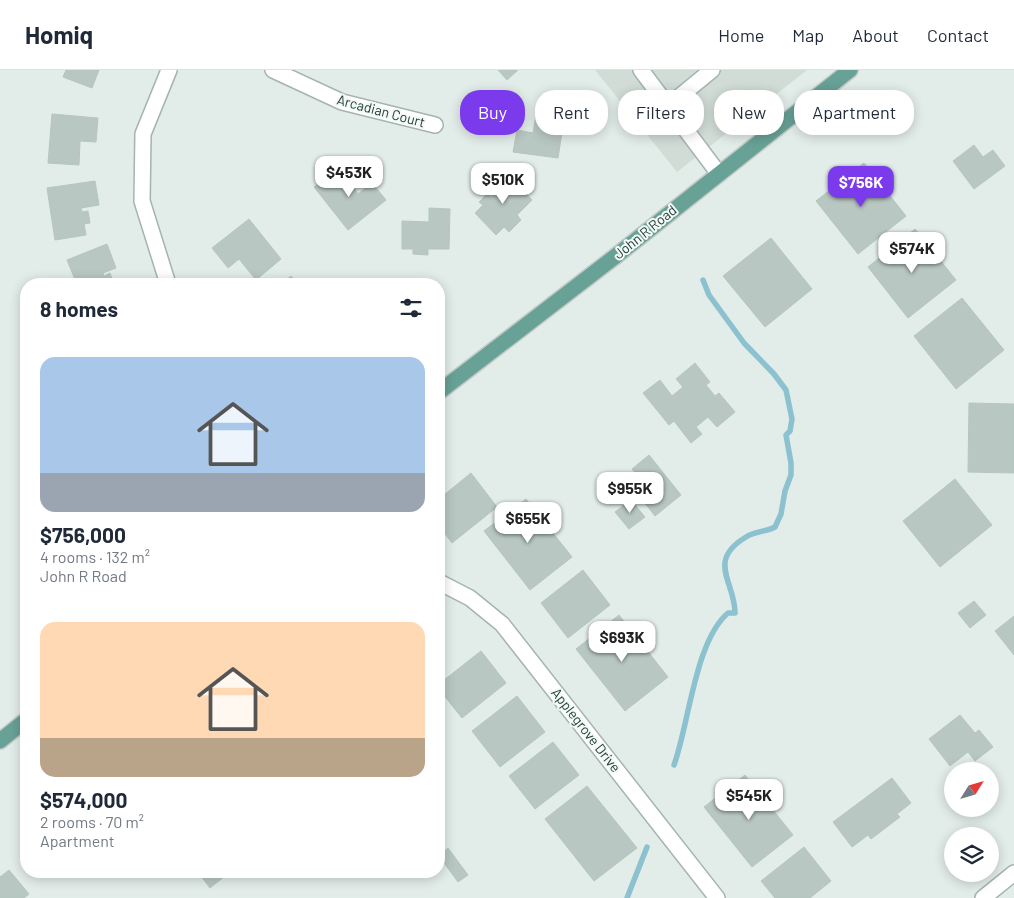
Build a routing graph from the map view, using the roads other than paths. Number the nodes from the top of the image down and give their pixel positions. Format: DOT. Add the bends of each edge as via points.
graph roads {
  1 [pos="169,70"];
  2 [pos="273,70"];
  3 [pos="641,70"];
  4 [pos="712,70"];
  5 [pos="850,70"];
  6 [pos="656,90"];
  7 [pos="688,90"];
  8 [pos="435,125"];
  9 [pos="690,135"];
  10 [pos="719,174"];
  11 [pos="166,278"];
  12 [pos="445,387"];
  13 [pos="445,585"];
  14 [pos="20,725"];
  15 [pos="0,741"];
  16 [pos="1014,874"];
  17 [pos="717,898"];
  18 [pos="983,898"];
  1 -- 11 [label="street" via="143,134 142,201"];
  2 -- 8 [label="street, Arcadian Court" via="342,102"];
  3 -- 6 [label="street"];
  4 -- 7 [label="street"];
  5 -- 10 [label="main road, John R Road"];
  9 -- 10 [label="street"];
  10 -- 12 [label="main road, John R Road"];
  13 -- 17 [label="street, Applegrove Drive" via="470,598 502,624"];
  14 -- 15 [label="main road"];
  16 -- 18 [label="street"];
}
